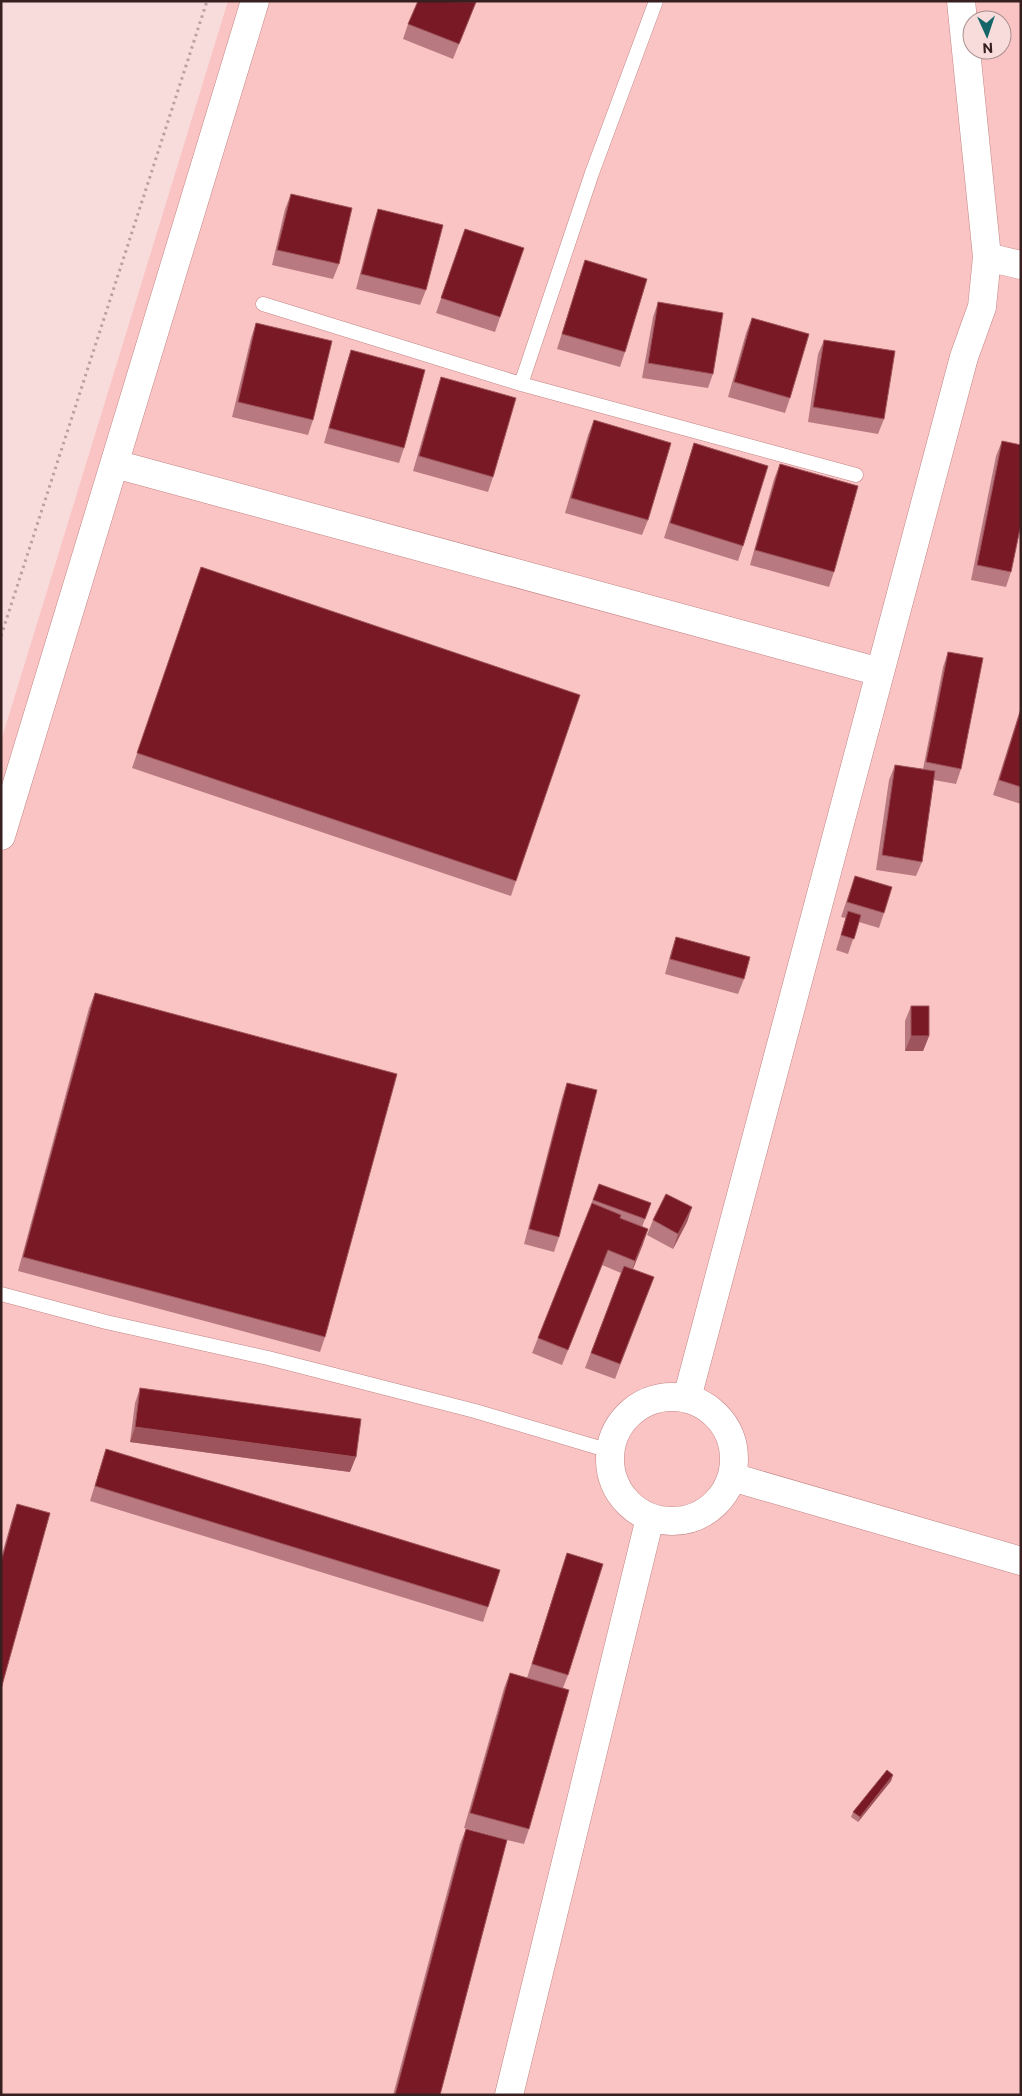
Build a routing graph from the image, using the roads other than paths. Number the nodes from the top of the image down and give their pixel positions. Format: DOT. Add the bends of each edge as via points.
graph roads {
  1 [pos="255,1"];
  2 [pos="656,1"];
  3 [pos="960,1"];
  4 [pos="987,256"];
  5 [pos="1021,265"];
  6 [pos="264,304"];
  7 [pos="521,384"];
  8 [pos="114,464"];
  9 [pos="856,475"];
  10 [pos="880,672"];
  11 [pos="1,836"];
  12 [pos="1,1294"];
  13 [pos="687,1398"];
  14 [pos="610,1451"];
  15 [pos="732,1477"];
  16 [pos="650,1518"];
  17 [pos="1021,1561"];
  18 [pos="509,2095"];
  1 -- 8 [label="street"];
  2 -- 7 [label="lane" via="592,173"];
  3 -- 4 [label="street"];
  4 -- 5 [label="street"];
  4 -- 10 [label="street" via="982,307 964,357"];
  6 -- 7 [label="lane"];
  7 -- 9 [label="lane"];
  8 -- 10 [label="street"];
  8 -- 11 [label="street"];
  10 -- 13 [label="street"];
  12 -- 14 [label="lane" via="466,1409"];
  13 -- 14 [label="street" via="666,1397 646,1402 629,1414 616,1431"];
  13 -- 15 [label="street" via="706,1406 721,1420 731,1437 735,1457"];
  14 -- 16 [label="street" via="611,1472 618,1491 632,1508"];
  15 -- 16 [label="street" via="723,1496 709,1510 691,1519 670,1522"];
  15 -- 17 [label="street"];
  16 -- 18 [label="street"];
}
